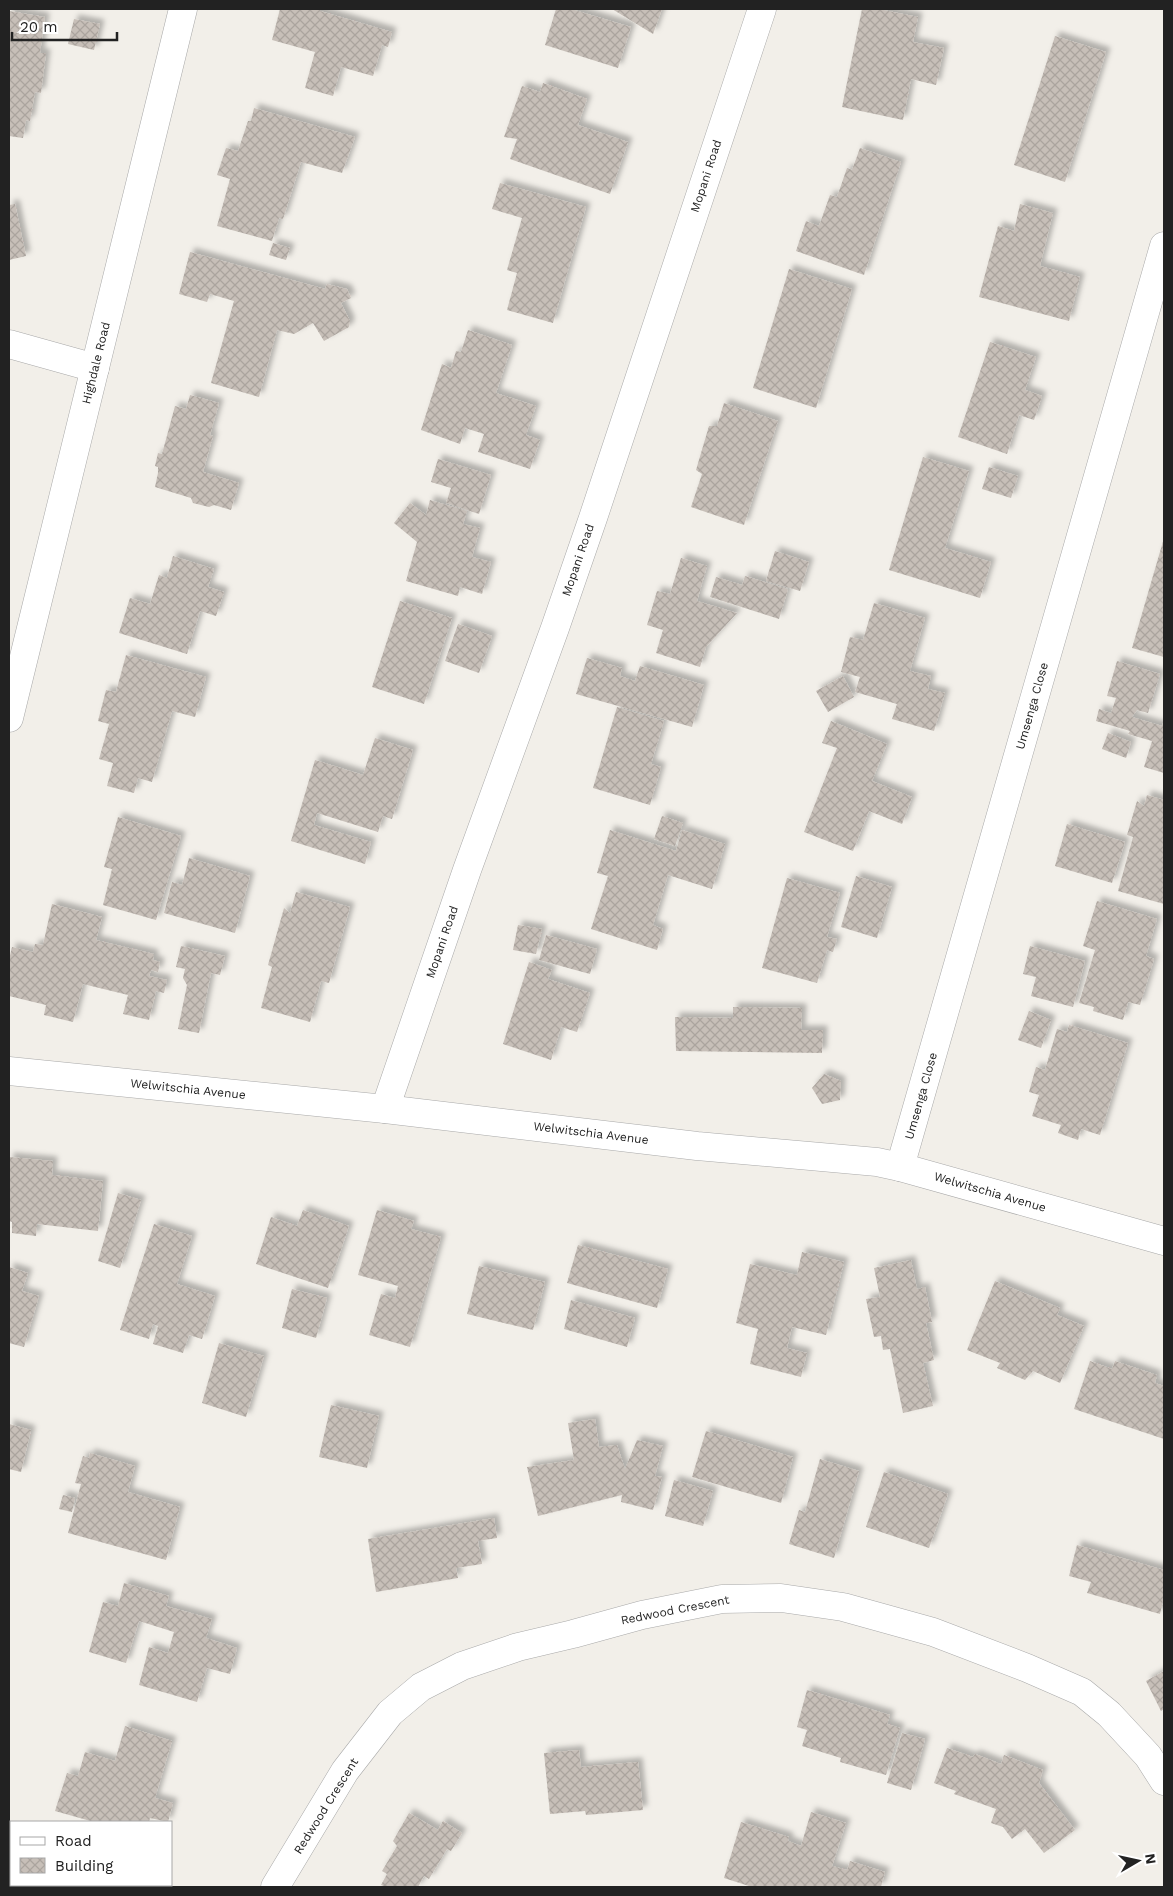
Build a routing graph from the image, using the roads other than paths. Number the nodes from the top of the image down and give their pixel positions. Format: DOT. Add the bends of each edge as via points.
graph roads {
  1 [pos="183,9"];
  2 [pos="762,9"];
  3 [pos="1164,246"];
  4 [pos="9,344"];
  5 [pos="95,368"];
  6 [pos="9,718"];
  7 [pos="9,1071"];
  8 [pos="385,1109"];
  9 [pos="900,1167"];
  10 [pos="1164,1241"];
  11 [pos="1164,1781"];
  12 [pos="275,1887"];
  1 -- 5 [label="street, Highdale Road"];
  2 -- 8 [label="street, Mopani Road" via="564,601"];
  3 -- 9 [label="street, Umsenga Close"];
  4 -- 5 [label="street"];
  5 -- 6 [label="street, Highdale Road"];
  7 -- 8 [label="street, Welwitschia Avenue"];
  8 -- 9 [label="street, Welwitschia Avenue"];
  9 -- 10 [label="street, Welwitschia Avenue"];
  11 -- 12 [label="street, Redwood Crescent" via="1148,1756 1109,1714 1082,1692 1026,1668 933,1632 843,1607 781,1598 722,1599 642,1615 518,1647 462,1666 421,1687 390,1713 345,1772"];
}
